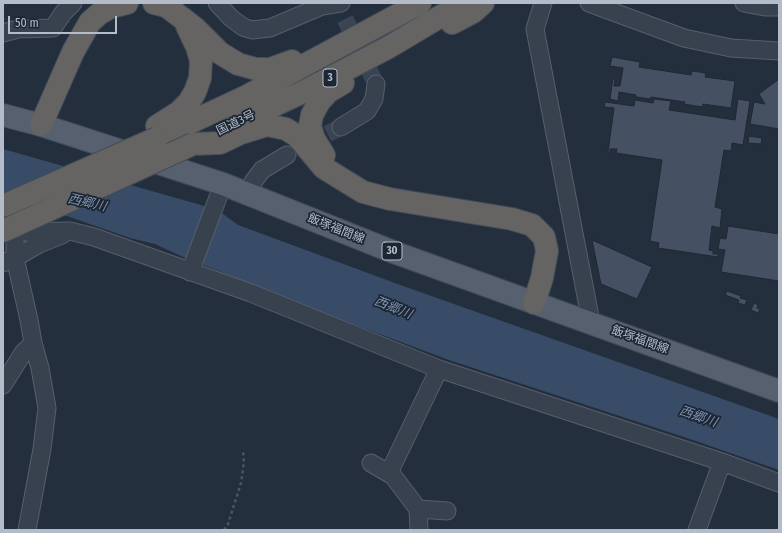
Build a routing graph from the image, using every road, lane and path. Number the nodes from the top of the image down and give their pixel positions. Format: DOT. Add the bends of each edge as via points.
graph roads {
  1 [pos="73,3"];
  2 [pos="127,3"];
  3 [pos="154,3"];
  4 [pos="217,3"];
  5 [pos="403,3"];
  6 [pos="420,3"];
  7 [pos="462,3"];
  8 [pos="483,3"];
  9 [pos="543,3"];
  10 [pos="588,3"];
  11 [pos="744,3"];
  12 [pos="779,7"];
  13 [pos="342,8"];
  14 [pos="182,18"];
  15 [pos="3,32"];
  16 [pos="779,51"];
  17 [pos="376,84"];
  18 [pos="3,115"];
  19 [pos="41,126"];
  20 [pos="342,127"];
  21 [pos="152,135"];
  22 [pos="194,144"];
  23 [pos="287,155"];
  24 [pos="347,183"];
  25 [pos="223,184"];
  26 [pos="247,194"];
  27 [pos="3,197"];
  28 [pos="3,206"];
  29 [pos="7,229"];
  30 [pos="70,231"];
  31 [pos="9,261"];
  32 [pos="190,272"];
  33 [pos="534,303"];
  34 [pos="591,322"];
  35 [pos="33,343"];
  36 [pos="439,369"];
  37 [pos="3,385"];
  38 [pos="779,391"];
  39 [pos="243,451"];
  40 [pos="722,462"];
  41 [pos="371,463"];
  42 [pos="389,473"];
  43 [pos="779,483"];
  44 [pos="418,509"];
  45 [pos="447,511"];
  46 [pos="27,530"];
  47 [pos="224,530"];
  48 [pos="419,530"];
  49 [pos="697,530"];
  1 -- 15 [label="street" via="53,28"];
  2 -- 19 [label="highway" via="111,7 90,22 73,52"];
  3 -- 14 [label="highway" via="166,6"];
  4 -- 13 [label="street" via="231,18 252,30 270,28 322,6"];
  5 -- 14 [label="highway" via="299,58 270,69 256,69 238,64 220,53"];
  6 -- 21 [label="highway, 国道3号 / 3" via="247,96"];
  7 -- 22 [label="highway, 国道3号 / 3" via="305,92"];
  8 -- 24 [label="highway" via="473,12 328,92 319,102 310,126 314,139"];
  9 -- 34 [label="street" via="535,30"];
  10 -- 16 [label="street" via="684,38 731,48"];
  11 -- 12 [label="street"];
  14 -- 21 [label="highway" via="197,47 200,78 189,102"];
  17 -- 20 [label="street" via="374,98 367,111"];
  18 -- 19 [label="main road, 飯塚福間線 / 30"];
  19 -- 25 [label="main road, 飯塚福間線 / 30"];
  21 -- 27 [label="highway" via="109,148"];
  21 -- 28 [label="highway, 国道3号 / 3, bridge"];
  22 -- 24 [label="highway" via="220,143 267,125 286,129 297,136 324,168"];
  22 -- 29 [label="highway, 国道3号 / 3, bridge"];
  23 -- 26 [label="street" via="262,170"];
  24 -- 33 [label="highway" via="363,192 390,199 512,219 532,225 544,237 547,252"];
  25 -- 26 [label="main road, 飯塚福間線 / 30"];
  25 -- 32 [label="street"];
  26 -- 33 [label="main road, 飯塚福間線 / 30" via="396,253"];
  29 -- 30 [label="street"];
  29 -- 31 [label="street"];
  30 -- 31 [label="street" via="39,244"];
  30 -- 32 [label="street" via="94,237"];
  31 -- 35 [label="street" via="30,320"];
  32 -- 36 [label="street" via="251,293"];
  33 -- 34 [label="main road, 飯塚福間線 / 30"];
  34 -- 38 [label="main road, 飯塚福間線 / 30"];
  35 -- 37 [label="street" via="23,353"];
  35 -- 46 [label="street" via="46,408 42,449"];
  36 -- 40 [label="street"];
  36 -- 42 [label="street"];
  39 -- 47 [label="path" via="241,483"];
  40 -- 43 [label="street"];
  40 -- 49 [label="street"];
  41 -- 42 [label="street"];
  42 -- 44 [label="street"];
  44 -- 45 [label="street"];
  44 -- 48 [label="street"];
}
